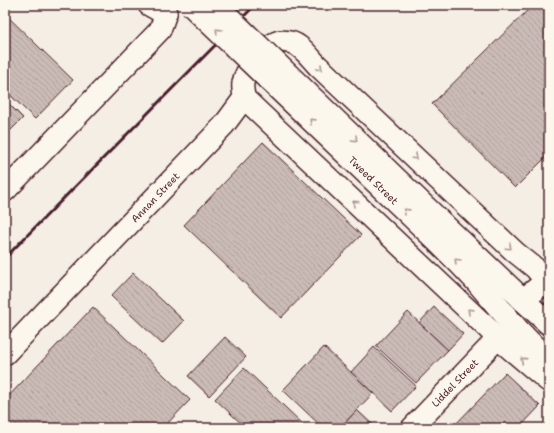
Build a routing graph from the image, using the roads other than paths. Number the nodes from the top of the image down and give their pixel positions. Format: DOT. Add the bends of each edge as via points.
graph roads {
  1 [pos="185,5"];
  2 [pos="191,5"];
  3 [pos="216,5"];
  4 [pos="158,9"];
  5 [pos="244,98"];
  6 [pos="5,191"];
  7 [pos="439,232"];
  8 [pos="547,280"];
  9 [pos="523,300"];
  10 [pos="549,324"];
  11 [pos="498,338"];
  12 [pos="549,347"];
  13 [pos="5,354"];
  14 [pos="549,362"];
  15 [pos="549,381"];
  16 [pos="412,428"];
  1 -- 4 [label="street" via="175,11"];
  7 -- 2 [label="main road, Tweed Street, one-way, bridge"];
  3 -- 7 [label="main road, Tweed Street, one-way, bridge"];
  4 -- 6 [label="street" via="160,30"];
  5 -- 8 [label="street, one-way" via="243,83 256,58 281,41 291,42"];
  11 -- 5 [label="street, one-way"];
  5 -- 13 [label="street, Annan Street" via="224,125"];
  7 -- 9 [label="main road, Tweed Street"];
  14 -- 7 [label="main road, Tweed Street, one-way" via="468,272"];
  8 -- 9 [label="main road"];
  9 -- 10 [label="main road, Tweed Street"];
  9 -- 12 [label="main road" via="533,328"];
  15 -- 11 [label="main road, one-way"];
  11 -- 16 [label="street, Liddel Street"];
}
